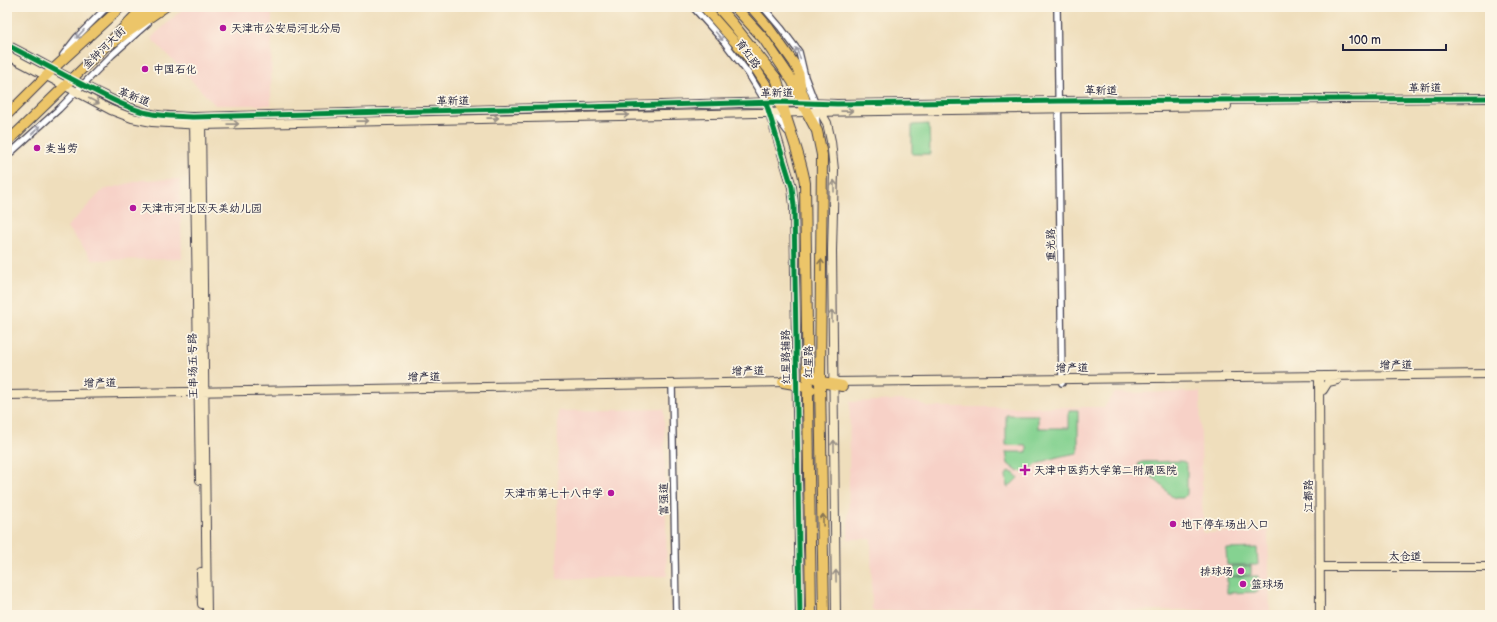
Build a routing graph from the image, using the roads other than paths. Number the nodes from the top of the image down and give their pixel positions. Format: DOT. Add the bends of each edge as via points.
graph roads {
  1 [pos="107,7"];
  2 [pos="115,7"];
  3 [pos="121,7"];
  4 [pos="143,7"];
  5 [pos="153,7"];
  6 [pos="166,7"];
  7 [pos="693,7"];
  8 [pos="704,7"];
  9 [pos="718,7"];
  10 [pos="751,7"];
  11 [pos="763,7"];
  12 [pos="1057,7"];
  13 [pos="738,11"];
  14 [pos="728,26"];
  15 [pos="86,39"];
  16 [pos="7,45"];
  17 [pos="108,45"];
  18 [pos="22,54"];
  19 [pos="7,55"];
  20 [pos="35,58"];
  21 [pos="18,64"];
  22 [pos="30,66"];
  23 [pos="50,72"];
  24 [pos="68,82"];
  25 [pos="83,85"];
  26 [pos="77,92"];
  27 [pos="1490,98"];
  28 [pos="1490,102"];
  29 [pos="766,103"];
  30 [pos="1059,104"];
  31 [pos="782,106"];
  32 [pos="811,107"];
  33 [pos="772,112"];
  34 [pos="7,115"];
  35 [pos="198,121"];
  36 [pos="794,139"];
  37 [pos="7,142"];
  38 [pos="7,156"];
  39 [pos="1490,374"];
  40 [pos="1337,378"];
  41 [pos="1490,378"];
  42 [pos="1062,381"];
  43 [pos="1322,382"];
  44 [pos="783,384"];
  45 [pos="819,385"];
  46 [pos="672,386"];
  47 [pos="202,394"];
  48 [pos="7,395"];
  49 [pos="7,399"];
  50 [pos="821,402"];
  51 [pos="1322,567"];
  52 [pos="1490,567"];
  53 [pos="202,615"];
  54 [pos="208,615"];
  55 [pos="676,615"];
  56 [pos="800,615"];
  57 [pos="811,615"];
  58 [pos="824,615"];
  59 [pos="836,615"];
  60 [pos="1320,615"];
  61 [pos="1324,615"];
  1 -- 23 [label="street, 金钟河大街, one-way" via="77,37"];
  2 -- 15 [label="main road"];
  3 -- 15 [label="main road, 金钟河大街"];
  4 -- 17 [label="main road, 金钟河大街"];
  5 -- 17 [label="main road"];
  6 -- 17 [label="main road"];
  6 -- 25 [label="street, 金钟河大街" via="112,55"];
  7 -- 29 [label="street, 育红路, one-way" via="748,73"];
  8 -- 14 [label="main road"];
  9 -- 14 [label="highway, 育红路"];
  10 -- 32 [label="main road" via="794,63 801,88"];
  32 -- 11 [label="street, one-way" via="799,52"];
  12 -- 30 [label="street, 重光路"];
  13 -- 32 [label="highway, 育红路" via="764,39"];
  14 -- 31 [label="highway, 育红路" via="776,78"];
  15 -- 23 [label="main road, 金钟河大街"];
  16 -- 20 [label="street"];
  17 -- 24 [label="main road, 金钟河大街"];
  18 -- 20 [label="street"];
  19 -- 22 [label="street"];
  20 -- 23 [label="street"];
  21 -- 22 [label="street"];
  22 -- 23 [label="street"];
  23 -- 24 [label="street"];
  23 -- 34 [label="main road, 金钟河大街"];
  24 -- 25 [label="street, 革新道"];
  24 -- 26 [label="street, 革新道"];
  24 -- 37 [label="main road, 金钟河大街"];
  25 -- 26 [label="street, 金钟河大街"];
  25 -- 35 [label="street, 革新道" via="136,110"];
  26 -- 35 [label="street, 革新道, one-way" via="111,110 138,120"];
  38 -- 26 [label="street, 金钟河大街, one-way"];
  27 -- 30 [label="street, 革新道"];
  28 -- 30 [label="street, 革新道"];
  29 -- 31 [label="street, 革新道"];
  29 -- 33 [label="street, 红星路辅路"];
  29 -- 35 [label="street, 革新道"];
  30 -- 32 [label="street, 革新道"];
  30 -- 42 [label="street, 重光路"];
  31 -- 32 [label="street, 革新道"];
  31 -- 33 [label="street, 革新道"];
  31 -- 36 [label="highway, 红星路"];
  45 -- 32 [label="highway, 红星路, one-way" via="822,161"];
  45 -- 32 [label="street, 红星路辅路, one-way" via="832,251 834,170 831,140 826,124"];
  35 -- 33 [label="street, 革新道, one-way"];
  33 -- 36 [label="street"];
  33 -- 45 [label="street, 红星路辅路" via="794,197"];
  35 -- 47 [label="street, 王串场五号路"];
  36 -- 45 [label="highway, 红星路" via="802,168 806,202 807,360 810,371"];
  39 -- 40 [label="street, 增产道"];
  40 -- 41 [label="street, 增产道"];
  40 -- 43 [label="street, 增产道"];
  42 -- 43 [label="street, 增产道"];
  42 -- 45 [label="street, 增产道"];
  43 -- 51 [label="street, 江都路"];
  44 -- 45 [label="highway"];
  44 -- 46 [label="street, 增产道"];
  45 -- 50 [label="highway"];
  45 -- 50 [label="highway" via="826,392"];
  45 -- 56 [label="street, 红星路辅路"];
  45 -- 57 [label="highway, 红星路" via="807,403"];
  59 -- 45 [label="street, 红星路辅路, one-way"];
  46 -- 47 [label="street, 增产道"];
  46 -- 55 [label="street, 富强道"];
  47 -- 48 [label="street, 增产道"];
  47 -- 49 [label="street, 增产道"];
  47 -- 53 [label="street, 王串场五号路"];
  47 -- 54 [label="street, 王串场五号路"];
  58 -- 50 [label="highway, one-way"];
  51 -- 52 [label="street, 太仓道"];
  51 -- 60 [label="street, 江都路"];
  51 -- 61 [label="street, 江都路"];
}
